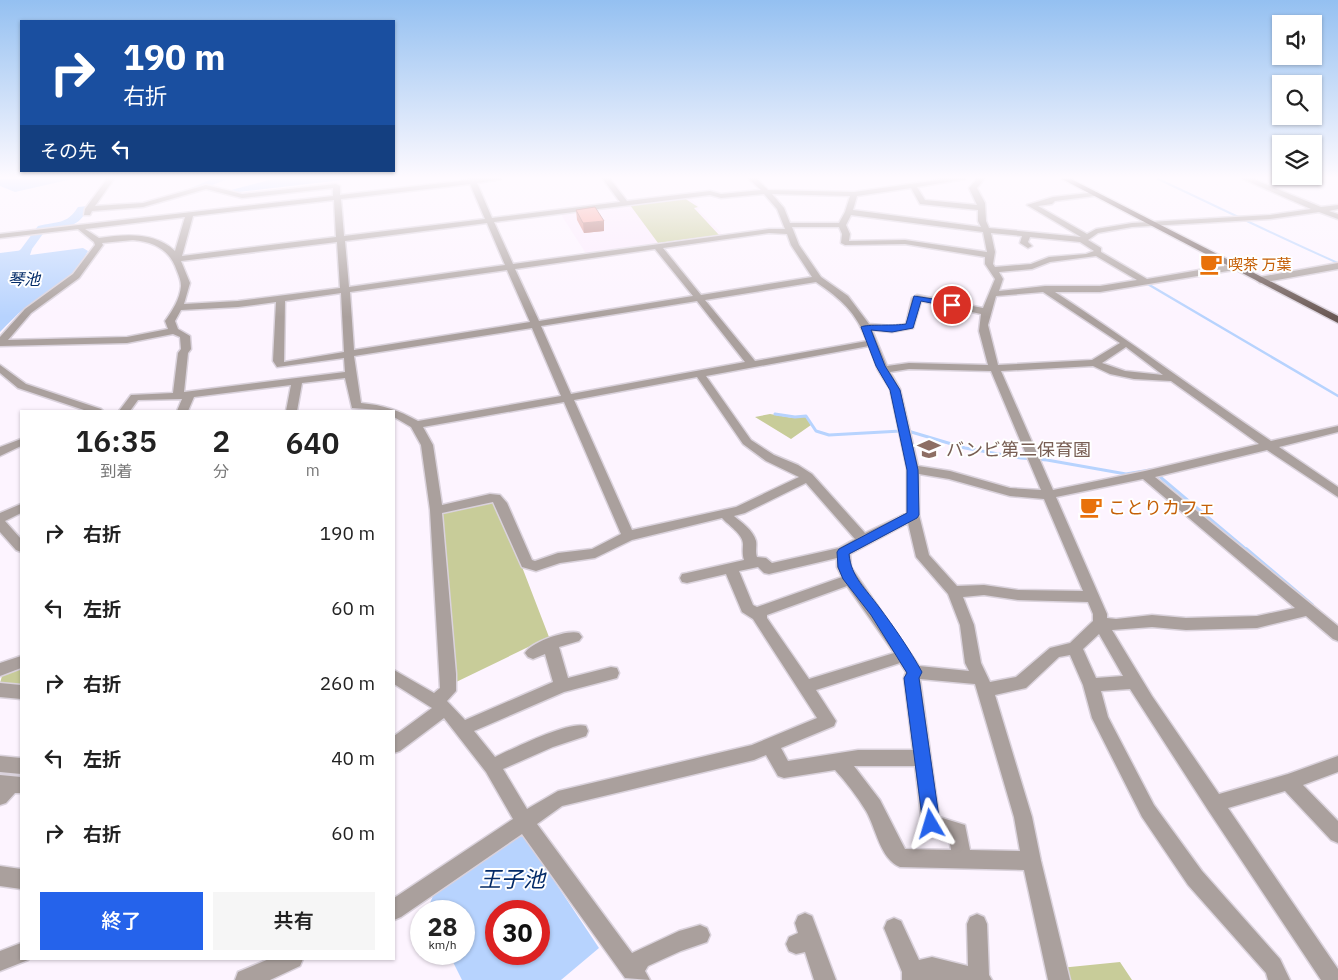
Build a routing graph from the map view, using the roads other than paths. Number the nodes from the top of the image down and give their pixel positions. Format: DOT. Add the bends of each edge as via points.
graph roads {
  1 [pos="99,225"];
  2 [pos="187,225"];
  3 [pos="339,225"];
  4 [pos="453,225"];
  5 [pos="492,225"];
  6 [pos="787,225"];
  7 [pos="842,225"];
  8 [pos="952,225"];
  9 [pos="984,225"];
  10 [pos="1062,225"];
  11 [pos="1143,225"];
  12 [pos="1152,225"];
  13 [pos="80,227"];
  14 [pos="788,228"];
  15 [pos="986,229"];
  16 [pos="1026,234"];
  17 [pos="0,236"];
  18 [pos="922,236"];
  19 [pos="340,239"];
  20 [pos="1084,239"];
  21 [pos="98,241"];
  22 [pos="657,246"];
  23 [pos="1028,246"];
  24 [pos="946,248"];
  25 [pos="1097,253"];
  26 [pos="989,255"];
  27 [pos="177,259"];
  28 [pos="1338,266"];
  29 [pos="509,267"];
  30 [pos="1234,267"];
  31 [pos="994,270"];
  32 [pos="818,279"];
  33 [pos="1260,280"];
  34 [pos="1146,282"];
  35 [pos="1046,289"];
  36 [pos="345,290"];
  37 [pos="994,294"];
  38 [pos="699,298"];
  39 [pos="281,299"];
  40 [pos="178,307"];
  41 [pos="987,312"];
  42 [pos="1338,320"];
  43 [pos="535,324"];
  44 [pos="865,327"];
  45 [pos="174,331"];
  46 [pos="0,343"];
  47 [pos="870,343"];
  48 [pos="1128,344"];
  49 [pos="350,354"];
  50 [pos="1094,363"];
  51 [pos="752,364"];
  52 [pos="994,367"];
  53 [pos="0,368"];
  54 [pos="884,370"];
  55 [pos="350,374"];
  56 [pos="700,374"];
  57 [pos="1176,378"];
  58 [pos="297,381"];
  59 [pos="189,395"];
  60 [pos="178,396"];
  61 [pos="566,398"];
  62 [pos="353,409"];
  63 [pos="89,410"];
  64 [pos="125,410"];
  65 [pos="183,410"];
  66 [pos="292,410"];
  67 [pos="387,410"];
  68 [pos="395,413"];
  69 [pos="416,425"];
  70 [pos="1338,429"];
  71 [pos="20,442"];
  72 [pos="1270,446"];
  73 [pos="0,452"];
  74 [pos="913,470"];
  75 [pos="1145,475"];
  76 [pos="808,477"];
  77 [pos="1338,493"];
  78 [pos="1048,495"];
  79 [pos="20,508"];
  80 [pos="436,510"];
  81 [pos="725,514"];
  82 [pos="913,515"];
  83 [pos="0,518"];
  84 [pos="0,524"];
  85 [pos="628,536"];
  86 [pos="863,540"];
  87 [pos="20,546"];
  88 [pos="843,552"];
  89 [pos="752,563"];
  90 [pos="731,568"];
  91 [pos="687,578"];
  92 [pos="850,579"];
  93 [pos="954,592"];
  94 [pos="1092,596"];
  95 [pos="1309,610"];
  96 [pos="759,616"];
  97 [pos="1100,623"];
  98 [pos="1338,635"];
  99 [pos="574,637"];
  100 [pos="550,644"];
  101 [pos="1076,648"];
  102 [pos="533,653"];
  103 [pos="904,656"];
  104 [pos="20,662"];
  105 [pos="0,670"];
  106 [pos="914,672"];
  107 [pos="611,673"];
  108 [pos="395,677"];
  109 [pos="1135,682"];
  110 [pos="983,684"];
  111 [pos="1091,685"];
  112 [pos="561,686"];
  113 [pos="805,687"];
  114 [pos="0,690"];
  115 [pos="20,692"];
  116 [pos="440,704"];
  117 [pos="462,730"];
  118 [pos="580,731"];
  119 [pos="395,745"];
  120 [pos="770,745"];
  121 [pos="922,758"];
  122 [pos="839,762"];
  123 [pos="0,764"];
  124 [pos="1338,764"];
  125 [pos="20,766"];
  126 [pos="492,766"];
  127 [pos="1288,782"];
  128 [pos="1214,804"];
  129 [pos="524,821"];
  130 [pos="1338,834"];
  131 [pos="961,860"];
  132 [pos="1031,861"];
  133 [pos="0,876"];
  134 [pos="20,880"];
  135 [pos="395,909"];
  136 [pos="977,924"];
  137 [pos="894,928"];
  138 [pos="700,935"];
  139 [pos="804,936"];
  140 [pos="20,953"];
  141 [pos="291,960"];
  142 [pos="0,961"];
  143 [pos="636,976"];
  144 [pos="913,976"];
  145 [pos="246,980"];
  146 [pos="825,980"];
  147 [pos="980,980"];
  148 [pos="1059,980"];
  149 [pos="1279,980"];
  150 [pos="1333,980"];
  1 -- 13 [label="street"];
  2 -- 27 [label="street"];
  3 -- 19 [label="street"];
  4 -- 19 [label="street"];
  5 -- 29 [label="street"];
  6 -- 14 [label="street"];
  7 -- 14 [label="street"];
  7 -- 24 [label="street" via="845,242 896,241"];
  8 -- 15 [label="street"];
  9 -- 15 [label="street"];
  10 -- 20 [label="street"];
  11 -- 20 [label="street" via="1106,228"];
  12 -- 30 [label="main road"];
  13 -- 17 [label="street"];
  13 -- 21 [label="street"];
  14 -- 22 [label="street"];
  14 -- 32 [label="street"];
  15 -- 16 [label="street"];
  15 -- 26 [label="street"];
  16 -- 20 [label="street"];
  16 -- 23 [label="street" via="1024,243"];
  18 -- 24 [label="street" via="946,240"];
  19 -- 27 [label="street"];
  19 -- 36 [label="street"];
  20 -- 25 [label="street" via="1098,250"];
  21 -- 27 [label="street" via="146,239 161,243"];
  21 -- 46 [label="street" via="99,245 76,276 28,310"];
  22 -- 29 [label="street"];
  22 -- 38 [label="street"];
  24 -- 26 [label="street"];
  25 -- 31 [label="street" via="1049,260 1022,268"];
  25 -- 34 [label="street"];
  26 -- 31 [label="street" via="989,264"];
  27 -- 40 [label="street" via="186,288"];
  28 -- 33 [label="street"];
  29 -- 36 [label="street"];
  29 -- 43 [label="street"];
  30 -- 33 [label="main road"];
  30 -- 34 [label="street"];
  31 -- 37 [label="street" via="999,279"];
  32 -- 38 [label="street"];
  32 -- 44 [label="street" via="845,298"];
  33 -- 42 [label="main road"];
  34 -- 35 [label="street" via="1100,289"];
  35 -- 37 [label="street"];
  35 -- 48 [label="street"];
  36 -- 39 [label="street"];
  36 -- 49 [label="street"];
  37 -- 41 [label="street"];
  38 -- 43 [label="street"];
  38 -- 51 [label="street"];
  39 -- 40 [label="street"];
  39 -- 49 [label="street" via="280,365"];
  40 -- 45 [label="street" via="170,321"];
  41 -- 44 [label="street" via="917,298 910,326 892,329"];
  41 -- 52 [label="street" via="983,325"];
  43 -- 49 [label="street"];
  43 -- 61 [label="street"];
  44 -- 47 [label="street"];
  45 -- 46 [label="street" via="127,340"];
  45 -- 60 [label="street" via="185,336 186,349"];
  47 -- 51 [label="street"];
  47 -- 54 [label="street"];
  48 -- 50 [label="street" via="1119,346"];
  48 -- 57 [label="street"];
  49 -- 55 [label="street"];
  50 -- 52 [label="street"];
  50 -- 57 [label="street" via="1118,373"];
  51 -- 56 [label="street"];
  52 -- 54 [label="street" via="909,366"];
  52 -- 78 [label="street"];
  53 -- 63 [label="street" via="22,386"];
  54 -- 74 [label="street" via="895,390"];
  55 -- 58 [label="street"];
  55 -- 62 [label="street"];
  56 -- 61 [label="street"];
  56 -- 76 [label="street" via="747,442"];
  57 -- 72 [label="street"];
  58 -- 59 [label="street"];
  58 -- 66 [label="street"];
  59 -- 60 [label="street"];
  59 -- 65 [label="street"];
  60 -- 64 [label="street" via="135,397"];
  61 -- 69 [label="street"];
  61 -- 85 [label="street"];
  62 -- 67 [label="street"];
  68 -- 69 [label="street"];
  69 -- 80 [label="street" via="427,445"];
  70 -- 72 [label="street"];
  71 -- 73 [label="street"];
  72 -- 75 [label="street"];
  72 -- 77 [label="street"];
  74 -- 78 [label="street" via="950,475 1010,492"];
  74 -- 82 [label="street"];
  75 -- 78 [label="street"];
  75 -- 95 [label="street"];
  76 -- 81 [label="street"];
  76 -- 86 [label="street" via="825,486"];
  78 -- 94 [label="street"];
  79 -- 83 [label="street"];
  80 -- 85 [label="street" via="496,498 526,564 536,566 558,558 595,553"];
  80 -- 116 [label="street" via="448,691"];
  81 -- 85 [label="street"];
  81 -- 89 [label="street" via="746,534"];
  82 -- 86 [label="street"];
  82 -- 93 [label="street" via="923,557"];
  84 -- 87 [label="street"];
  86 -- 88 [label="street"];
  88 -- 89 [label="street" via="769,569 762,562"];
  88 -- 92 [label="street" via="844,567"];
  89 -- 90 [label="street"];
  90 -- 91 [label="street"];
  90 -- 96 [label="street" via="747,608"];
  92 -- 96 [label="street" via="760,612"];
  92 -- 103 [label="street"];
  93 -- 94 [label="street" via="984,590 1018,595"];
  93 -- 110 [label="street" via="967,625 973,663"];
  94 -- 97 [label="street" via="1100,614"];
  95 -- 97 [label="street" via="1257,622"];
  95 -- 98 [label="street"];
  96 -- 113 [label="street"];
  97 -- 101 [label="street"];
  97 -- 109 [label="street"];
  99 -- 100 [label="street"];
  100 -- 102 [label="street"];
  100 -- 112 [label="street"];
  101 -- 110 [label="street" via="1055,652 1020,683"];
  101 -- 111 [label="street"];
  103 -- 106 [label="street"];
  103 -- 113 [label="street"];
  104 -- 105 [label="street"];
  106 -- 110 [label="street"];
  106 -- 121 [label="street" via="912,678"];
  107 -- 112 [label="street"];
  108 -- 116 [label="street"];
  109 -- 111 [label="street"];
  109 -- 128 [label="street"];
  110 -- 132 [label="street" via="1023,817"];
  111 -- 149 [label="street" via="1100,718 1148,811 1195,878 1273,966"];
  112 -- 117 [label="street"];
  113 -- 120 [label="street" via="828,721"];
  114 -- 115 [label="street"];
  116 -- 117 [label="street"];
  116 -- 119 [label="street"];
  117 -- 126 [label="street"];
  118 -- 126 [label="street"];
  120 -- 122 [label="street" via="784,770"];
  120 -- 129 [label="street" via="730,759 558,799"];
  121 -- 122 [label="street" via="858,758"];
  121 -- 131 [label="street" via="931,824 958,831"];
  122 -- 131 [label="street" via="876,812 893,850 900,858"];
  123 -- 125 [label="street"];
  124 -- 127 [label="street"];
  126 -- 129 [label="street"];
  127 -- 128 [label="street"];
  127 -- 130 [label="street"];
  128 -- 150 [label="street"];
  129 -- 135 [label="street"];
  129 -- 143 [label="street"];
  131 -- 132 [label="street"];
  132 -- 148 [label="street"];
  133 -- 134 [label="street"];
  136 -- 147 [label="street"];
  137 -- 144 [label="street"];
  138 -- 143 [label="street" via="641,959"];
  139 -- 146 [label="street"];
  140 -- 142 [label="street"];
  141 -- 145 [label="street"];
  144 -- 147 [label="street" via="932,968"];
}
